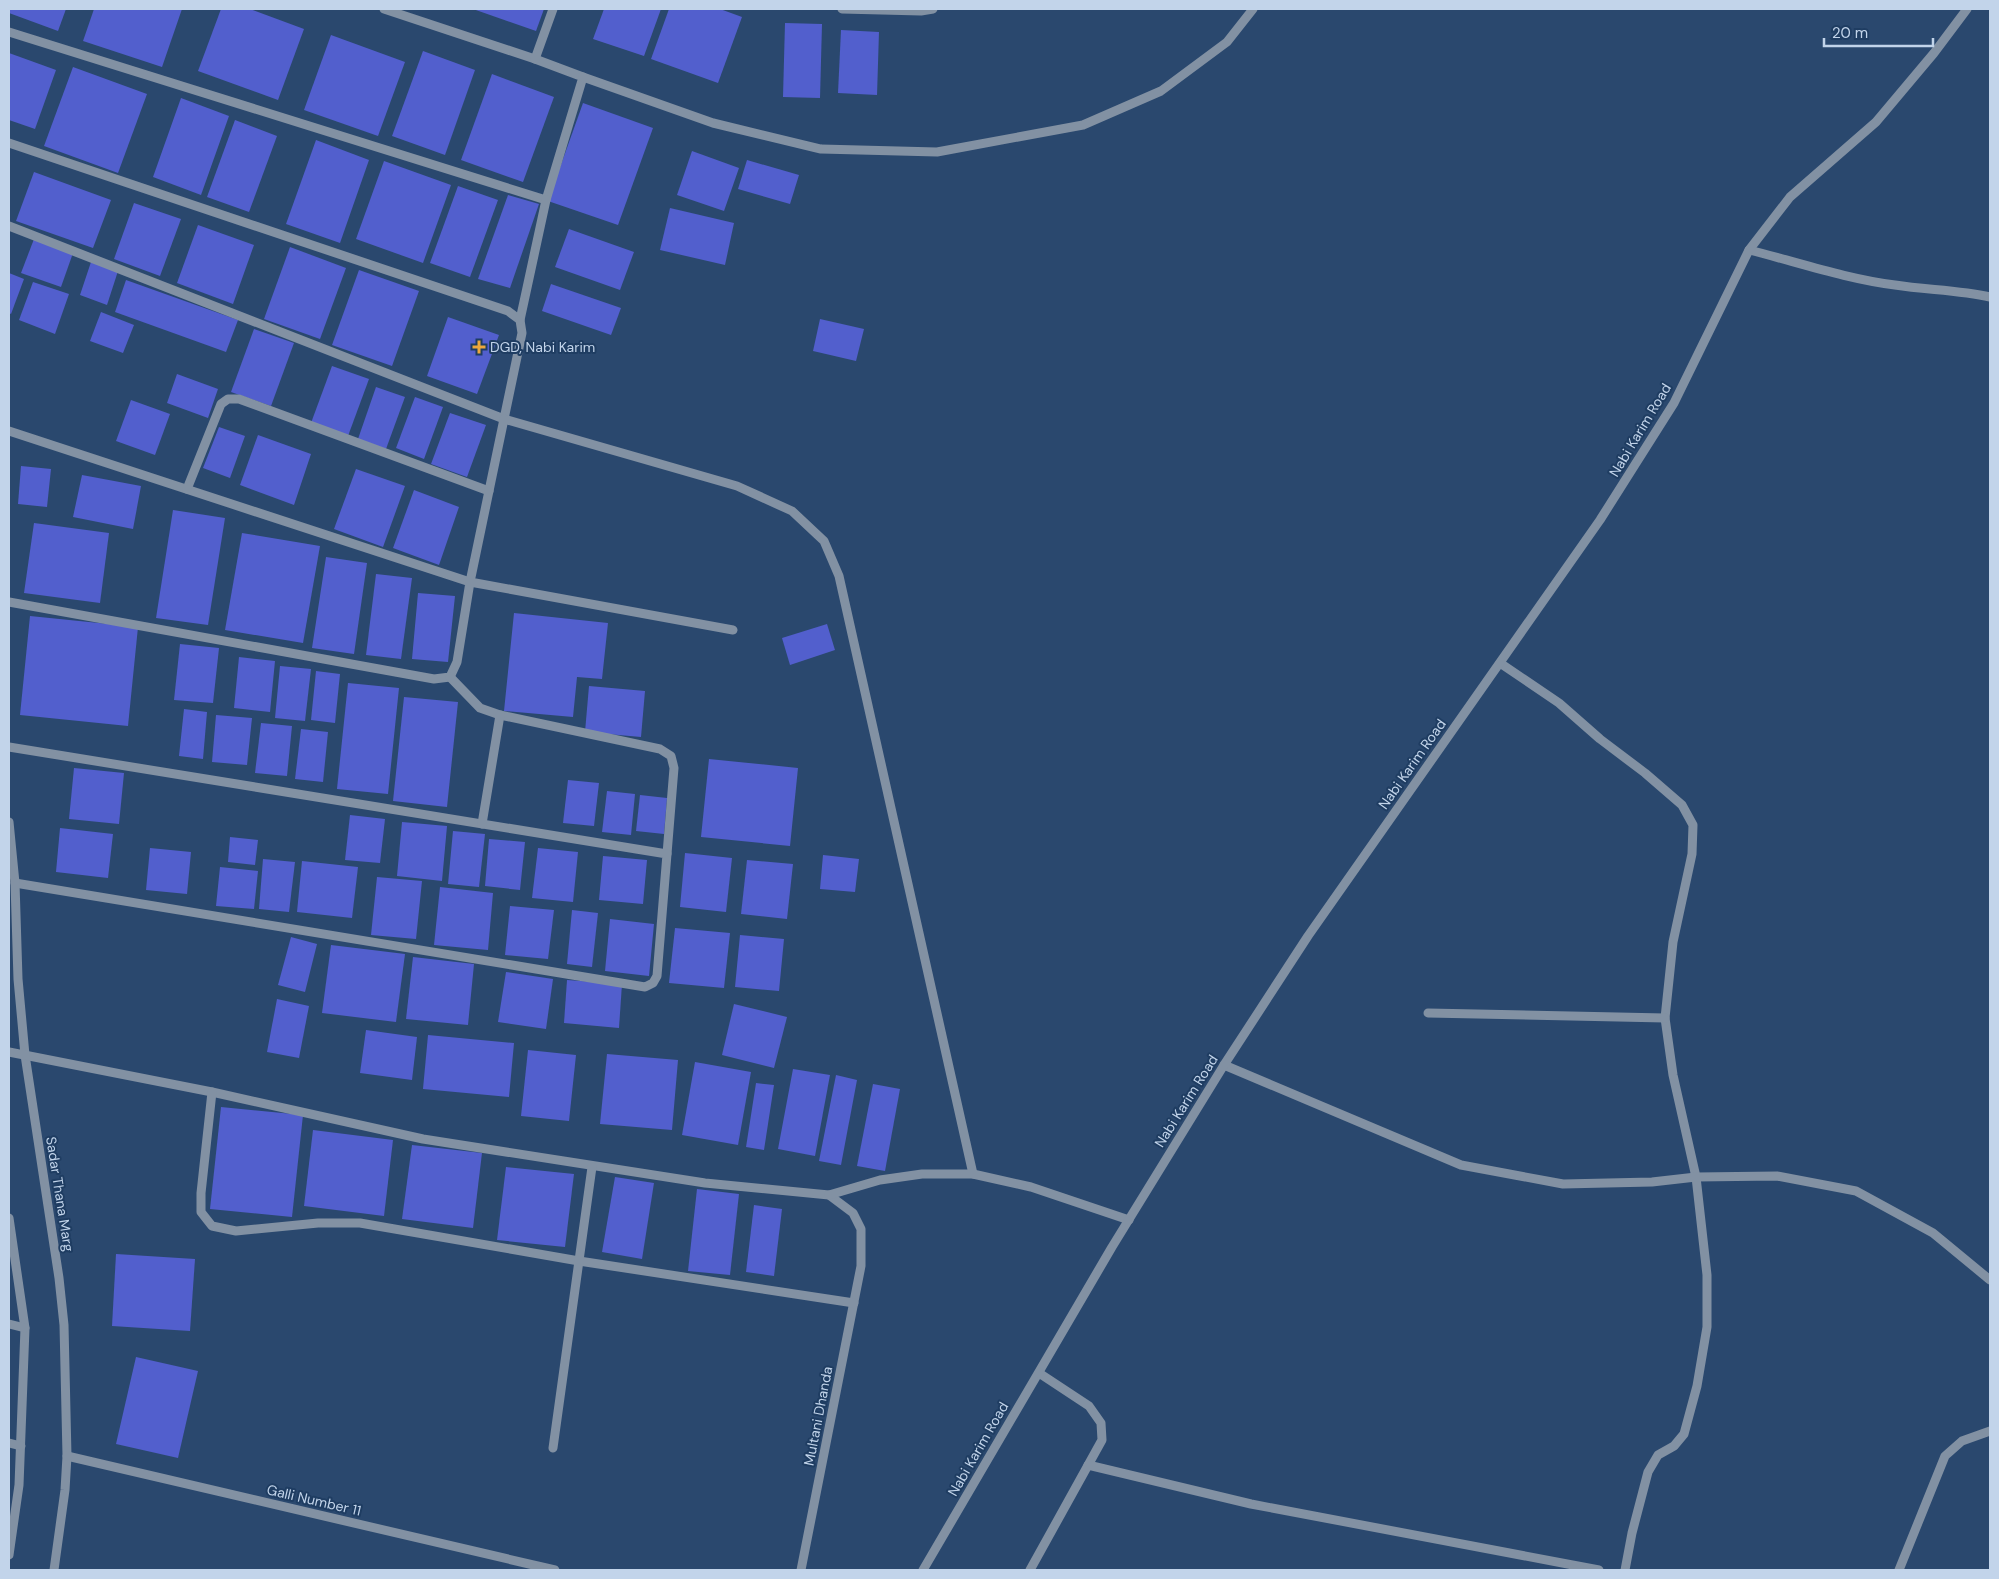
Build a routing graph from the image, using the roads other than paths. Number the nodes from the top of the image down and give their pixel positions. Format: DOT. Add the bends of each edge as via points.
graph roads {
  1 [pos="384,9"];
  2 [pos="553,9"];
  3 [pos="842,9"];
  4 [pos="933,9"];
  5 [pos="1253,9"];
  6 [pos="1967,9"];
  7 [pos="9,32"];
  8 [pos="535,59"];
  9 [pos="583,77"];
  10 [pos="9,144"];
  11 [pos="546,200"];
  12 [pos="9,226"];
  13 [pos="1749,250"];
  14 [pos="1990,297"];
  15 [pos="520,320"];
  16 [pos="504,419"];
  17 [pos="9,431"];
  18 [pos="187,490"];
  19 [pos="489,491"];
  20 [pos="470,582"];
  21 [pos="9,602"];
  22 [pos="733,630"];
  23 [pos="1500,663"];
  24 [pos="450,677"];
  25 [pos="500,715"];
  26 [pos="9,748"];
  27 [pos="9,822"];
  28 [pos="482,824"];
  29 [pos="667,854"];
  30 [pos="15,883"];
  31 [pos="1428,1012"];
  32 [pos="1665,1018"];
  33 [pos="9,1052"];
  34 [pos="25,1055"];
  35 [pos="1224,1065"];
  36 [pos="212,1092"];
  37 [pos="592,1166"];
  38 [pos="973,1174"];
  39 [pos="1696,1177"];
  40 [pos="829,1195"];
  41 [pos="9,1218"];
  42 [pos="1129,1220"];
  43 [pos="579,1261"];
  44 [pos="1990,1280"];
  45 [pos="854,1303"];
  46 [pos="9,1324"];
  47 [pos="25,1328"];
  48 [pos="1039,1373"];
  49 [pos="1990,1430"];
  50 [pos="9,1443"];
  51 [pos="21,1446"];
  52 [pos="553,1448"];
  53 [pos="67,1456"];
  54 [pos="1088,1465"];
  55 [pos="9,1555"];
  56 [pos="54,1570"];
  57 [pos="555,1570"];
  58 [pos="801,1570"];
  59 [pos="923,1570"];
  60 [pos="1030,1570"];
  61 [pos="1599,1570"];
  62 [pos="1625,1570"];
  63 [pos="1899,1570"];
  1 -- 8 [label="street"];
  2 -- 8 [label="street"];
  3 -- 4 [label="street"];
  5 -- 9 [label="street" via="1227,42 1161,91 1083,125 937,152 821,149 712,123"];
  6 -- 13 [label="street, Nabi Karim Road" via="1876,122 1790,196"];
  7 -- 11 [label="street"];
  8 -- 9 [label="street"];
  9 -- 11 [label="street"];
  10 -- 15 [label="street" via="508,311"];
  11 -- 15 [label="street"];
  12 -- 16 [label="street"];
  13 -- 14 [label="street" via="1893,285"];
  13 -- 23 [label="street, Nabi Karim Road" via="1674,403 1600,520"];
  15 -- 16 [label="street" via="522,333"];
  16 -- 19 [label="street"];
  16 -- 38 [label="street" via="737,486 792,511 824,541 839,576"];
  17 -- 18 [label="street"];
  18 -- 19 [label="street" via="221,404 239,400"];
  18 -- 20 [label="street"];
  19 -- 20 [label="street"];
  20 -- 22 [label="street"];
  20 -- 24 [label="street" via="457,662"];
  21 -- 24 [label="street" via="434,678"];
  23 -- 32 [label="street" via="1559,703 1645,773 1682,805 1693,825 1692,854 1673,942"];
  23 -- 35 [label="street, Nabi Karim Road" via="1308,936"];
  24 -- 25 [label="street" via="480,708"];
  25 -- 28 [label="street"];
  25 -- 29 [label="street" via="660,749 671,756 674,768"];
  26 -- 28 [label="street"];
  27 -- 30 [label="street, Sadar Thana Marg"];
  28 -- 29 [label="street"];
  29 -- 30 [label="street" via="657,976 645,987"];
  30 -- 34 [label="street, Sadar Thana Marg" via="18,979"];
  31 -- 32 [label="street"];
  32 -- 39 [label="street" via="1673,1075"];
  33 -- 34 [label="street"];
  34 -- 36 [label="street"];
  34 -- 53 [label="street, Sadar Thana Marg" via="64,1325"];
  35 -- 39 [label="street" via="1461,1165 1563,1184 1652,1182"];
  35 -- 42 [label="street, Nabi Karim Road"];
  36 -- 37 [label="street" via="423,1139"];
  36 -- 43 [label="street" via="201,1212 212,1226 236,1231 318,1223 360,1223"];
  37 -- 40 [label="street" via="705,1184"];
  37 -- 43 [label="street"];
  38 -- 40 [label="street" via="922,1174 880,1180"];
  38 -- 42 [label="street" via="1031,1187"];
  39 -- 44 [label="street" via="1777,1176 1856,1191 1933,1233"];
  39 -- 62 [label="street" via="1707,1275 1707,1327 1700,1370 1684,1434 1674,1446 1658,1455 1648,1472"];
  40 -- 45 [label="street, Multani Dhanda" via="853,1213 861,1229 861,1266"];
  41 -- 47 [label="street"];
  42 -- 48 [label="street, Nabi Karim Road"];
  43 -- 45 [label="street"];
  43 -- 52 [label="street"];
  45 -- 58 [label="street, Multani Dhanda"];
  46 -- 47 [label="street"];
  47 -- 51 [label="street"];
  48 -- 54 [label="street" via="1089,1406 1102,1423 1102,1440"];
  48 -- 59 [label="street, Nabi Karim Road"];
  49 -- 63 [label="street" via="1962,1441 1946,1456"];
  50 -- 51 [label="street"];
  51 -- 55 [label="street"];
  53 -- 56 [label="street, Sadar Thana Marg"];
  53 -- 57 [label="street, Galli Number 11"];
  54 -- 60 [label="street"];
  54 -- 61 [label="street" via="1251,1504"];
}
